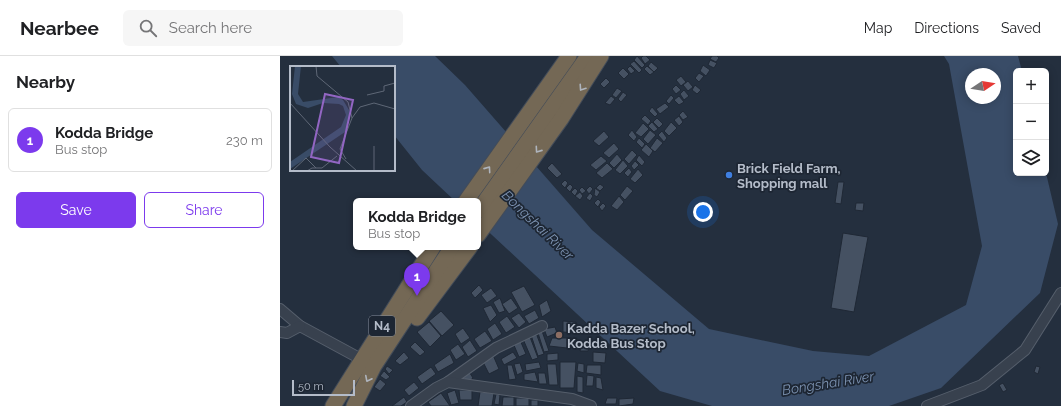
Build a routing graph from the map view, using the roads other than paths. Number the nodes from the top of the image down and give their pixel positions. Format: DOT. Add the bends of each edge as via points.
graph roads {
  1 [pos="569,56"];
  2 [pos="588,56"];
  3 [pos="602,56"];
  4 [pos="556,113"];
  5 [pos="468,198"];
  6 [pos="481,207"];
  7 [pos="481,230"];
  8 [pos="432,250"];
  9 [pos="458,251"];
  10 [pos="1061,293"];
  11 [pos="280,309"];
  12 [pos="300,326"];
  13 [pos="542,326"];
  14 [pos="280,332"];
  15 [pos="361,359"];
  16 [pos="448,382"];
  17 [pos="333,406"];
  18 [pos="354,406"];
  19 [pos="411,406"];
  20 [pos="591,406"];
  21 [pos="927,406"];
  5 -- 1 [label="highway, one-way"];
  2 -- 4 [label="highway"];
  3 -- 4 [label="highway, one-way"];
  4 -- 6 [label="highway"];
  4 -- 7 [label="highway, one-way"];
  8 -- 15 [label="highway, N4"];
  9 -- 18 [label="highway, N4, one-way" via="378,361"];
  10 -- 21 [label="street" via="1025,350 982,385"];
  11 -- 12 [label="street"];
  12 -- 14 [label="street" via="287,333"];
  12 -- 15 [label="street"];
  13 -- 16 [label="street" via="496,348"];
  15 -- 17 [label="highway, N4"];
  16 -- 19 [label="street"];
  16 -- 20 [label="street" via="572,399"];
}
